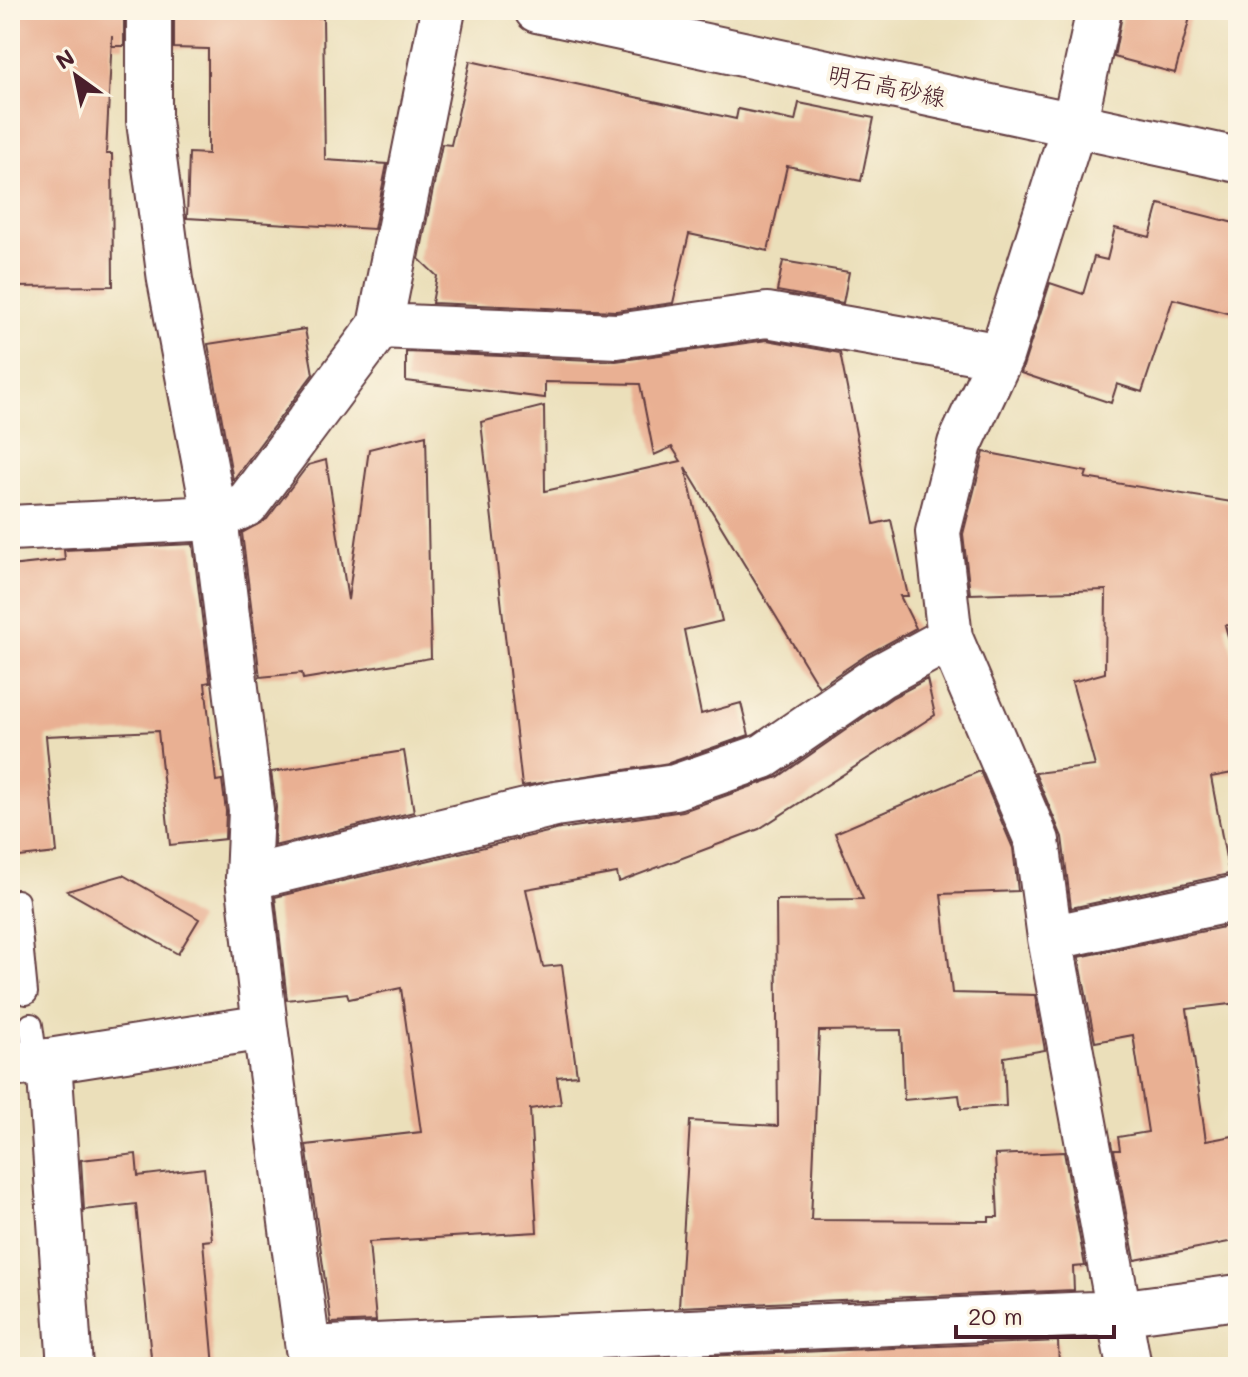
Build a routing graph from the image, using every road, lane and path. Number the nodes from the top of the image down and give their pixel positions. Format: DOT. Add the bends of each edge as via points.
graph roads {
  1 [pos="149,10"];
  2 [pos="443,10"];
  3 [pos="537,10"];
  4 [pos="1099,10"];
  5 [pos="1074,125"];
  6 [pos="1238,160"];
  7 [pos="380,326"];
  8 [pos="1001,356"];
  9 [pos="215,518"];
  10 [pos="10,528"];
  11 [pos="950,638"];
  12 [pos="248,878"];
  13 [pos="1238,898"];
  14 [pos="17,901"];
  15 [pos="1050,938"];
  16 [pos="26,993"];
  17 [pos="265,1027"];
  18 [pos="31,1053"];
  19 [pos="1238,1297"];
  20 [pos="1117,1313"];
  21 [pos="70,1367"];
  22 [pos="1129,1367"];
  1 -- 9 [label="street" via="149,121 170,280"];
  2 -- 7 [label="street"];
  3 -- 5 [label="street, 明石高砂線"];
  4 -- 5 [label="street"];
  5 -- 6 [label="street, 明石高砂線"];
  5 -- 8 [label="street"];
  7 -- 8 [label="street" via="617,336 767,315"];
  7 -- 9 [label="street" via="247,504"];
  8 -- 11 [label="street" via="960,444 938,532"];
  9 -- 10 [label="street"];
  9 -- 12 [label="street" via="251,810"];
  11 -- 12 [label="street" via="880,676 764,756 675,787 555,804"];
  11 -- 15 [label="street" via="1037,841"];
  12 -- 17 [label="street"];
  13 -- 15 [label="street"];
  14 -- 16 [label="lane"];
  15 -- 20 [label="street"];
  17 -- 18 [label="street"];
  17 -- 20 [label="street" via="308,1349"];
  18 -- 21 [label="street"];
  19 -- 20 [label="street"];
  20 -- 22 [label="street"];
}
